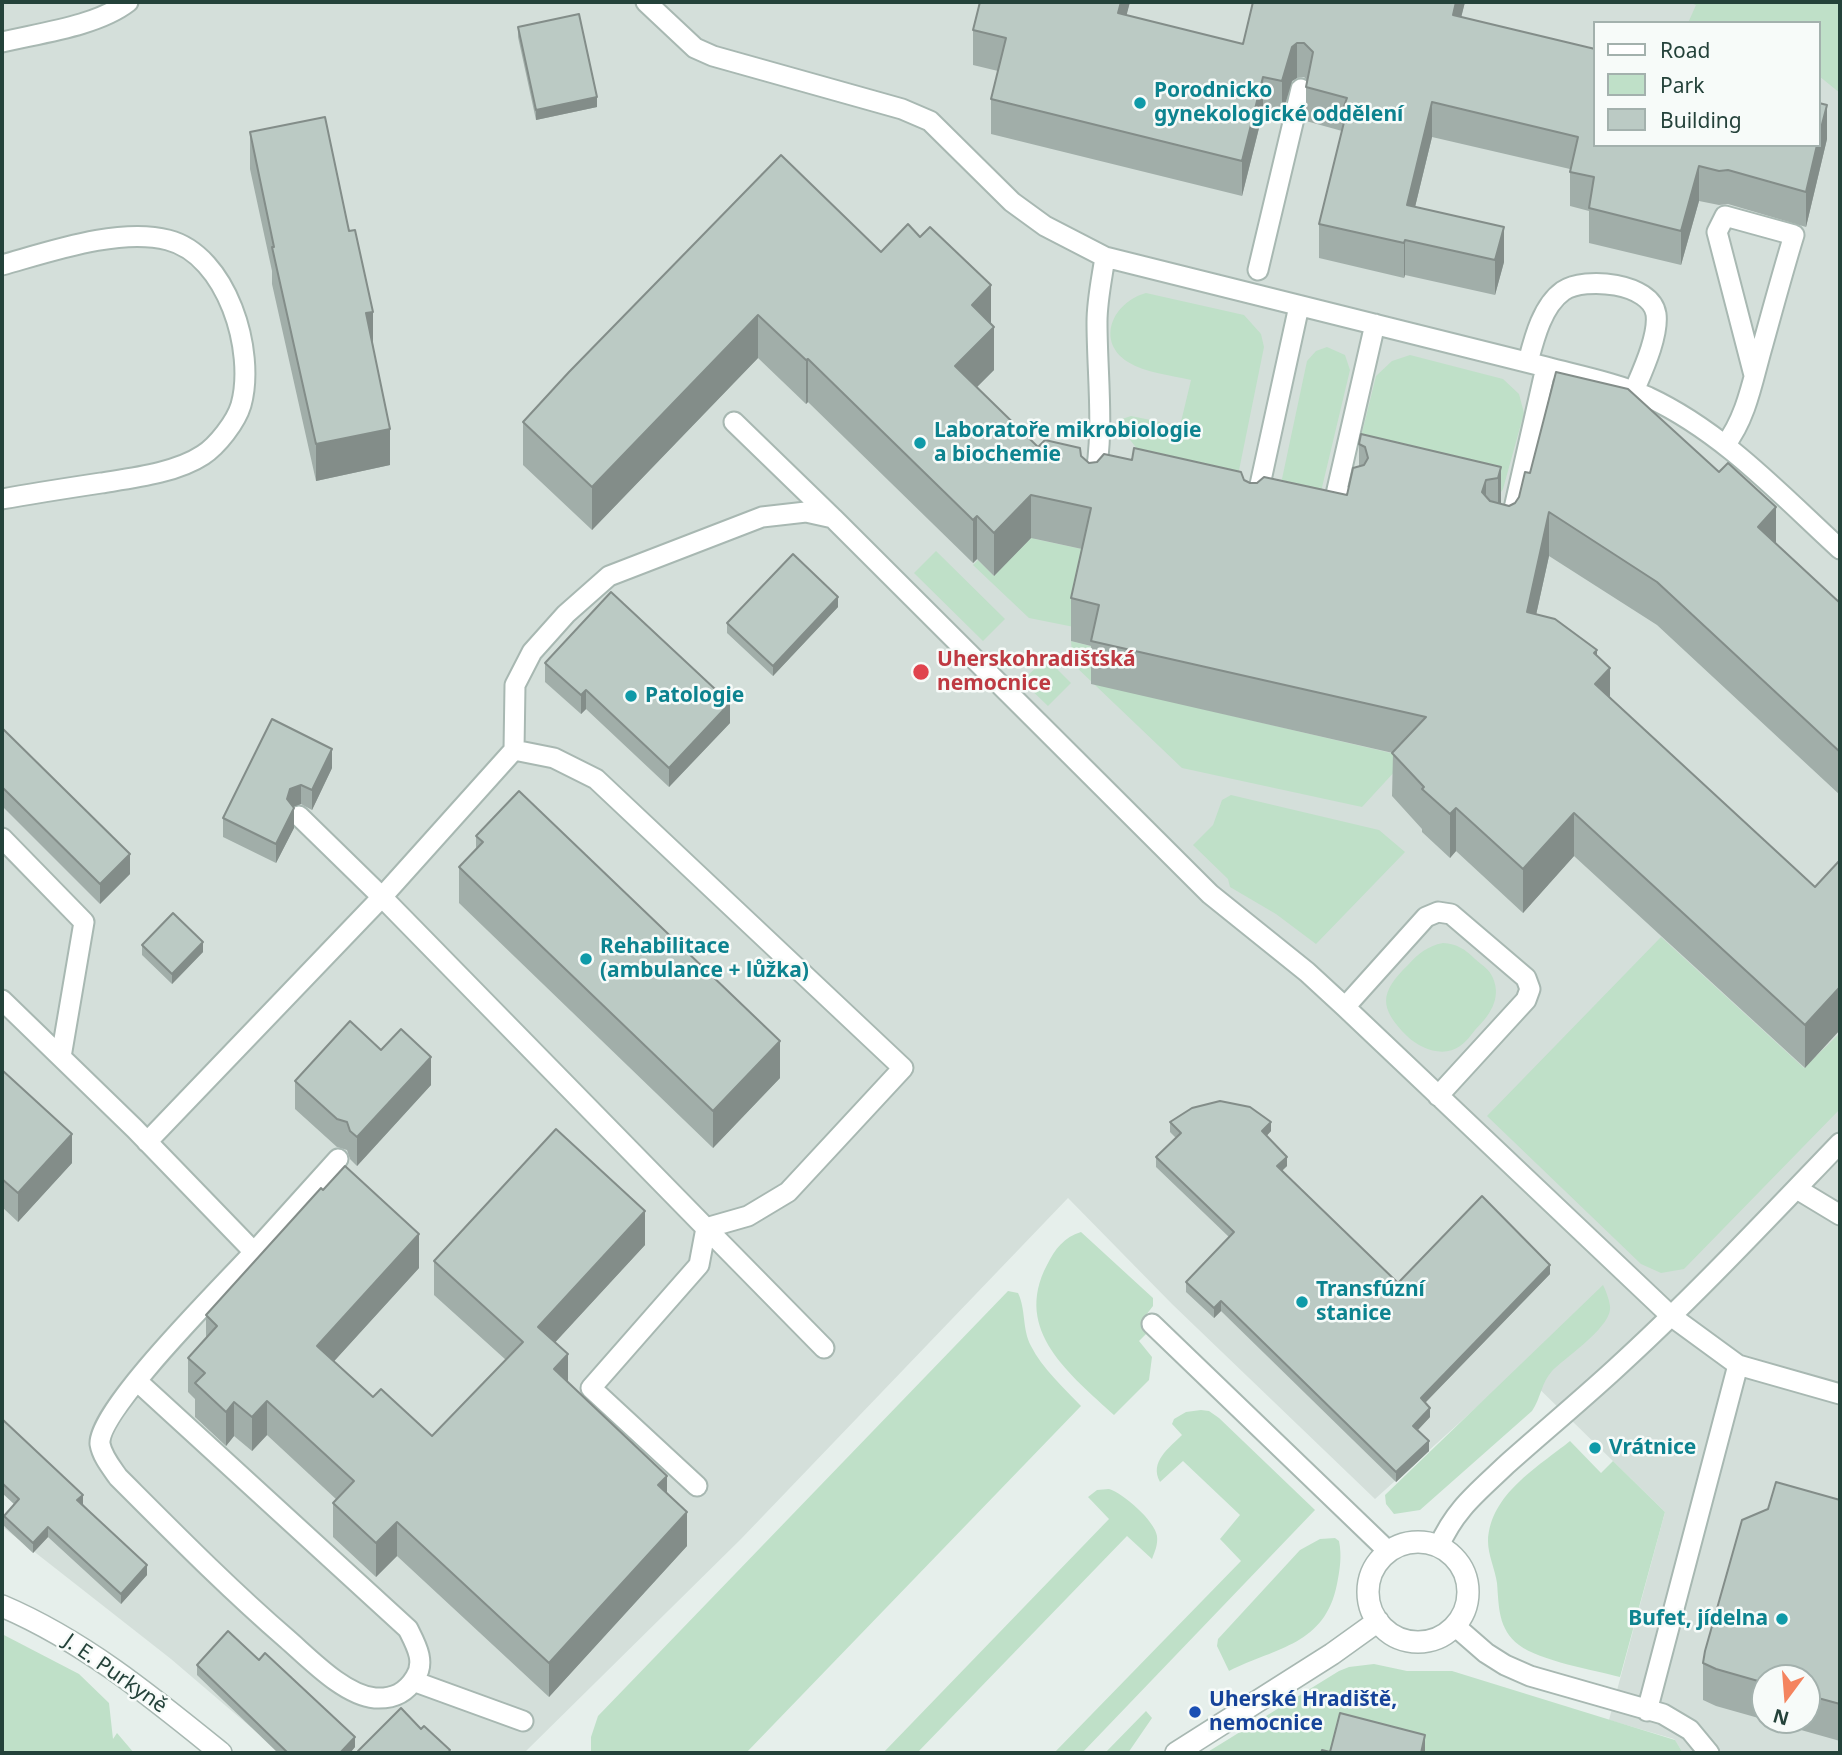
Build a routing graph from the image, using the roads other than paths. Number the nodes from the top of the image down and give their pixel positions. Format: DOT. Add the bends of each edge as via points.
graph roads {
  1 [pos="128,2"];
  2 [pos="646,2"];
  3 [pos="2,42"];
  4 [pos="1301,89"];
  5 [pos="1105,257"];
  6 [pos="2,264"];
  7 [pos="1258,270"];
  8 [pos="1299,306"];
  9 [pos="1375,324"];
  10 [pos="1537,365"];
  11 [pos="1754,375"];
  12 [pos="1634,391"];
  13 [pos="734,422"];
  14 [pos="1725,445"];
  15 [pos="1092,494"];
  16 [pos="2,499"];
  17 [pos="1356,499"];
  18 [pos="1253,515"];
  19 [pos="832,518"];
  20 [pos="1494,533"];
  21 [pos="1840,549"];
  22 [pos="513,750"];
  23 [pos="299,816"];
  24 [pos="2,838"];
  25 [pos="382,897"];
  26 [pos="2,1000"];
  27 [pos="1345,1007"];
  28 [pos="61,1057"];
  29 [pos="1438,1097"];
  30 [pos="147,1142"];
  31 [pos="1840,1143"];
  32 [pos="338,1159"];
  33 [pos="1797,1189"];
  34 [pos="1840,1215"];
  35 [pos="706,1228"];
  36 [pos="254,1252"];
  37 [pos="1671,1316"];
  38 [pos="1152,1324"];
  39 [pos="824,1348"];
  40 [pos="1738,1364"];
  41 [pos="136,1381"];
  42 [pos="1840,1394"];
  43 [pos="697,1486"];
  44 [pos="1439,1546"];
  45 [pos="1388,1551"];
  46 [pos="2,1606"];
  47 [pos="1378,1621"];
  48 [pos="1455,1626"];
  49 [pos="413,1681"];
  50 [pos="1647,1711"];
  51 [pos="523,1721"];
  52 [pos="220,1753"];
  53 [pos="1177,1753"];
  54 [pos="1709,1753"];
  1 -- 3 [label="lane" via="65,28"];
  2 -- 5 [label="lane" via="695,48 713,56 930,121 1012,202 1045,226"];
  4 -- 7 [label="lane"];
  5 -- 8 [label="lane"];
  5 -- 15 [label="lane" via="1097,319 1099,462"];
  6 -- 16 [label="lane" via="130,236 182,244 217,277 230,304 243,341 243,381 241,405 230,427 203,455 159,474"];
  8 -- 9 [label="lane"];
  8 -- 18 [label="lane"];
  9 -- 10 [label="lane"];
  9 -- 17 [label="lane" via="1336,494"];
  10 -- 12 [label="lane"];
  10 -- 12 [label="lane" via="1538,329 1563,291 1594,282 1627,288 1640,292 1656,314 1650,350"];
  10 -- 20 [label="lane" via="1507,537"];
  11 -- 11 [label="lane" via="1794,235 1725,216 1717,232"];
  11 -- 14 [label="lane" via="1743,412"];
  12 -- 14 [label="lane"];
  13 -- 19 [label="lane"];
  14 -- 21 [label="lane"];
  19 -- 22 [label="lane" via="806,512 762,517 609,576 532,652 515,685"];
  19 -- 27 [label="lane" via="1210,894"];
  22 -- 25 [label="lane"];
  22 -- 35 [label="lane" via="554,758 596,779 903,1068 788,1192 748,1216"];
  23 -- 25 [label="lane"];
  24 -- 28 [label="lane" via="84,922"];
  25 -- 30 [label="lane"];
  25 -- 35 [label="lane"];
  26 -- 28 [label="lane"];
  27 -- 29 [label="lane"];
  27 -- 29 [label="lane" via="1426,917 1438,912 1451,914 1526,978 1530,989 1526,1000"];
  28 -- 30 [label="lane"];
  29 -- 37 [label="lane"];
  30 -- 36 [label="lane"];
  31 -- 33 [label="lane"];
  32 -- 36 [label="lane"];
  33 -- 34 [label="lane"];
  33 -- 37 [label="lane"];
  35 -- 39 [label="lane"];
  35 -- 43 [label="lane" via="699,1265 591,1388"];
  36 -- 41 [label="lane"];
  37 -- 40 [label="lane"];
  37 -- 44 [label="lane" via="1459,1510"];
  38 -- 45 [label="lane"];
  40 -- 42 [label="lane"];
  40 -- 50 [label="lane"];
  41 -- 49 [label="lane" via="408,1629 420,1660"];
  41 -- 49 [label="lane" via="110,1415 100,1443 118,1477 238,1596 331,1677 374,1698 399,1695"];
  44 -- 45 [label="street" via="1413,1542"];
  44 -- 48 [label="street" via="1461,1565 1469,1585 1466,1608"];
  45 -- 47 [label="street" via="1377,1563 1369,1584 1368,1600"];
  46 -- 52 [label="street, J. E. Purkyně" via="90,1653"];
  47 -- 48 [label="street" via="1389,1633 1411,1642 1435,1639"];
  47 -- 53 [label="street"];
  48 -- 50 [label="lane" via="1505,1665"];
  49 -- 51 [label="lane"];
  50 -- 54 [label="lane" via="1663,1714 1690,1730"];
}
